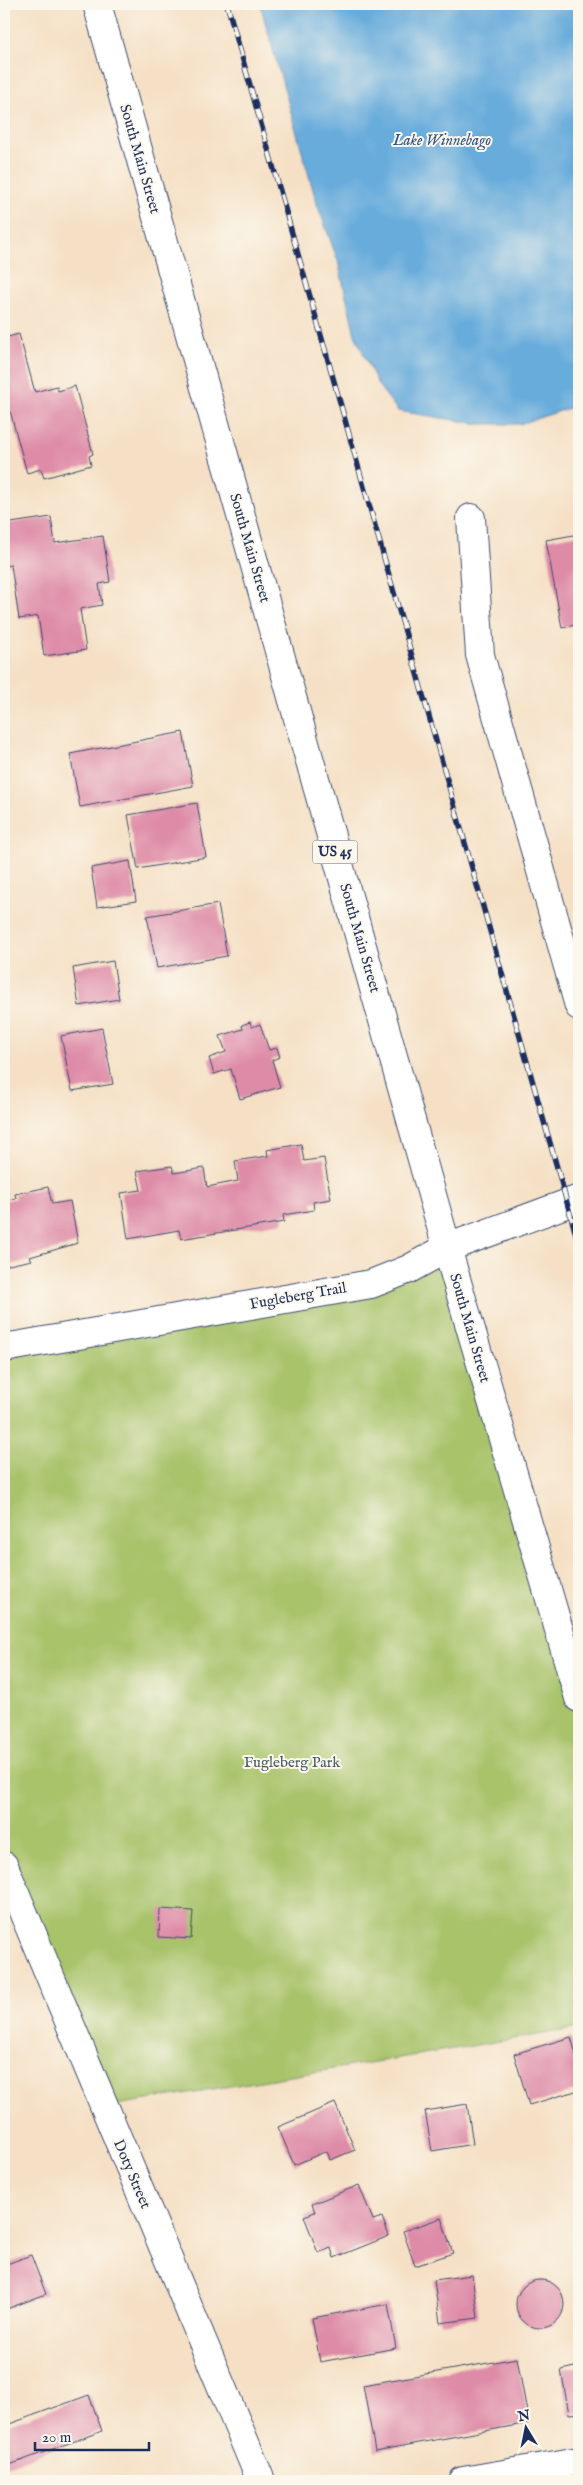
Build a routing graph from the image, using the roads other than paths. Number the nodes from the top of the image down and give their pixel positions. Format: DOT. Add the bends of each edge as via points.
graph roads {
  1 [pos="97,4"];
  2 [pos="471,518"];
  3 [pos="579,1006"];
  4 [pos="579,1200"];
  5 [pos="447,1248"];
  6 [pos="4,1348"];
  7 [pos="579,1698"];
  8 [pos="4,1866"];
  9 [pos="579,2461"];
  10 [pos="256,2480"];
  11 [pos="463,2481"];
  1 -- 5 [label="main road, South Main Street / US 45"];
  2 -- 3 [label="main road" via="480,655"];
  4 -- 5 [label="main road, Fugleberg Trail"];
  5 -- 6 [label="main road, Fugleberg Trail" via="409,1269 371,1284"];
  5 -- 7 [label="main road, South Main Street / US 45"];
  8 -- 10 [label="main road, Doty Street"];
  9 -- 11 [label="main road"];
}
